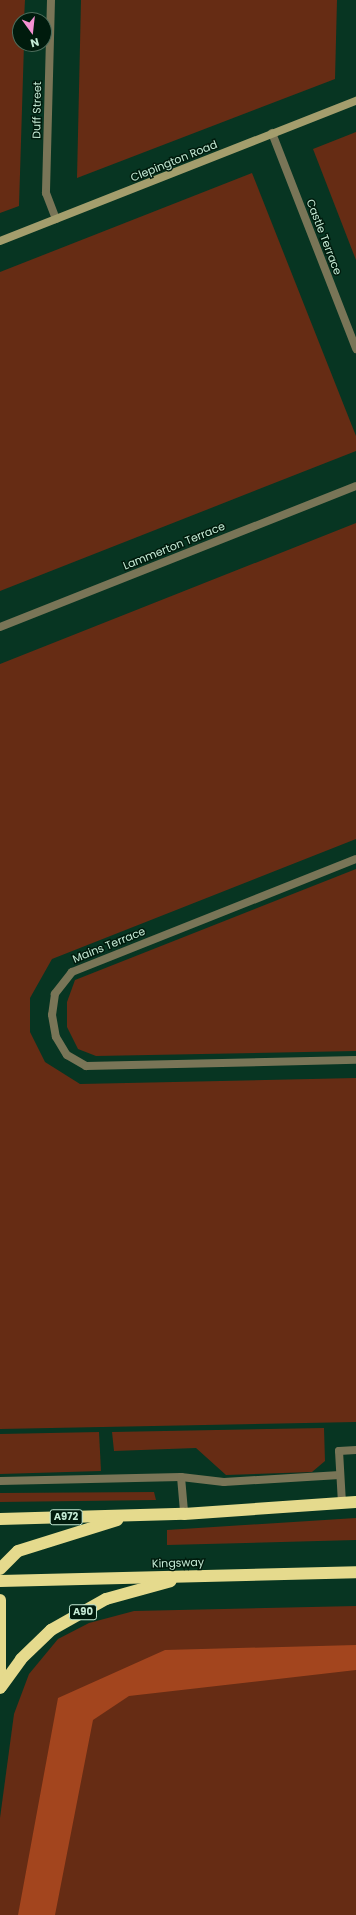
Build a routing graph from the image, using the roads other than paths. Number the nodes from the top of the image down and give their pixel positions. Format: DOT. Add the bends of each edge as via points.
graph roads {
  1 [pos="50,0"];
  2 [pos="356,101"];
  3 [pos="272,133"];
  4 [pos="56,219"];
  5 [pos="0,241"];
  6 [pos="356,350"];
  7 [pos="356,486"];
  8 [pos="0,626"];
  9 [pos="356,859"];
  10 [pos="356,1060"];
  11 [pos="356,1450"];
  12 [pos="340,1475"];
  13 [pos="182,1477"];
  14 [pos="0,1481"];
  15 [pos="356,1502"];
  16 [pos="342,1503"];
  17 [pos="184,1514"];
  18 [pos="131,1516"];
  19 [pos="0,1519"];
  20 [pos="0,1569"];
  21 [pos="356,1572"];
  22 [pos="190,1576"];
  23 [pos="0,1581"];
  24 [pos="0,1600"];
  25 [pos="0,1687"];
  26 [pos="0,1691"];
  1 -- 4 [label="street, Duff Street" via="46,193"];
  2 -- 3 [label="street, Clepington Road"];
  3 -- 4 [label="street, Clepington Road"];
  3 -- 6 [label="street, Castle Terrace"];
  4 -- 5 [label="street, Clepington Road"];
  7 -- 8 [label="street, Lammerton Terrace"];
  9 -- 10 [label="street, Mains Terrace" via="72,972 55,994 52,1015 56,1037 67,1055 86,1066"];
  11 -- 12 [label="street" via="339,1451"];
  12 -- 13 [label="street" via="224,1482"];
  12 -- 16 [label="street"];
  13 -- 14 [label="street"];
  13 -- 17 [label="street"];
  15 -- 16 [label="highway"];
  16 -- 17 [label="highway"];
  17 -- 18 [label="highway"];
  18 -- 19 [label="highway, A972"];
  18 -- 20 [label="highway" via="18,1551"];
  21 -- 22 [label="highway, Kingsway / A90"];
  22 -- 23 [label="highway, Kingsway / A90"];
  22 -- 25 [label="highway, A90" via="106,1599 51,1630 21,1659"];
  24 -- 25 [label="highway"];
  25 -- 26 [label="highway"];
}
